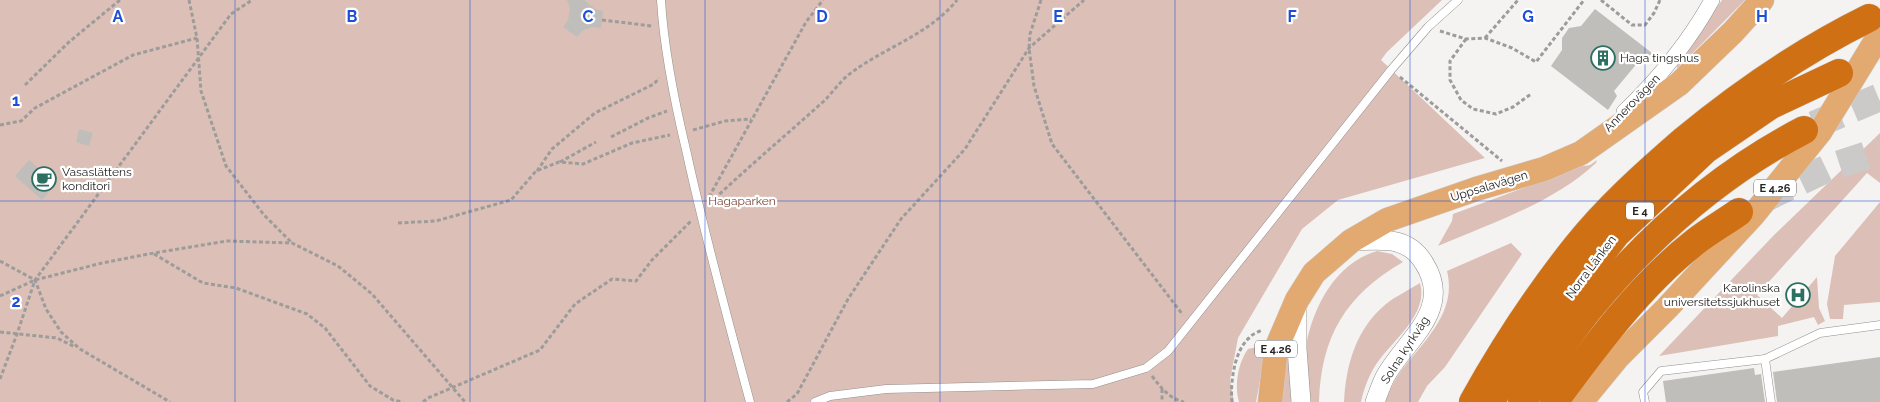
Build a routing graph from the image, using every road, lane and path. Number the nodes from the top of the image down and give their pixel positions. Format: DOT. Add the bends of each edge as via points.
graph roads {
  1 [pos="120,0"];
  2 [pos="189,0"];
  3 [pos="252,0"];
  4 [pos="661,0"];
  5 [pos="823,0"];
  6 [pos="956,0"];
  7 [pos="1041,0"];
  8 [pos="1084,0"];
  9 [pos="1458,0"];
  10 [pos="1518,0"];
  11 [pos="1584,0"];
  12 [pos="1601,0"];
  13 [pos="1660,0"];
  14 [pos="1712,0"];
  15 [pos="1762,0"];
  16 [pos="602,20"];
  17 [pos="662,24"];
  18 [pos="1874,26"];
  19 [pos="1428,27"];
  20 [pos="197,38"];
  21 [pos="1485,38"];
  22 [pos="1466,39"];
  23 [pos="1029,48"];
  24 [pos="198,58"];
  25 [pos="669,63"];
  26 [pos="1391,70"];
  27 [pos="1838,73"];
  28 [pos="25,85"];
  29 [pos="1531,94"];
  30 [pos="677,107"];
  31 [pos="751,119"];
  32 [pos="0,125"];
  33 [pos="1804,130"];
  34 [pos="682,133"];
  35 [pos="611,137"];
  36 [pos="596,142"];
  37 [pos="1581,153"];
  38 [pos="1502,161"];
  39 [pos="559,162"];
  40 [pos="536,172"];
  41 [pos="1740,212"];
  42 [pos="700,213"];
  43 [pos="398,222"];
  44 [pos="1351,241"];
  45 [pos="292,243"];
  46 [pos="154,253"];
  47 [pos="0,261"];
  48 [pos="35,280"];
  49 [pos="0,296"];
  50 [pos="1297,300"];
  51 [pos="1190,323"];
  52 [pos="1880,325"];
  53 [pos="1650,326"];
  54 [pos="0,332"];
  55 [pos="18,334"];
  56 [pos="80,349"];
  57 [pos="1765,359"];
  58 [pos="1146,368"];
  59 [pos="0,379"];
  60 [pos="454,387"];
  61 [pos="1162,389"];
  62 [pos="170,402"];
  63 [pos="403,402"];
  64 [pos="423,402"];
  65 [pos="465,402"];
  66 [pos="750,402"];
  67 [pos="786,402"];
  68 [pos="815,402"];
  69 [pos="1162,402"];
  70 [pos="1184,402"];
  71 [pos="1270,402"];
  72 [pos="1301,402"];
  73 [pos="1375,402"];
  74 [pos="1474,402"];
  75 [pos="1490,402"];
  76 [pos="1522,402"];
  77 [pos="1554,402"];
  78 [pos="1582,402"];
  79 [pos="1594,402"];
  80 [pos="1645,402"];
  81 [pos="1771,402"];
  1 -- 28 [label="path" via="69,42"];
  2 -- 20 [label="path"];
  3 -- 24 [label="path" via="231,14"];
  4 -- 17 [label="lane"];
  5 -- 31 [label="path" via="806,22"];
  6 -- 42 [label="path" via="927,28 847,76 825,100 756,159"];
  7 -- 23 [label="path"];
  8 -- 23 [label="path"];
  9 -- 19 [label="lane"];
  10 -- 21 [label="path"];
  11 -- 21 [label="path" via="1536,62"];
  12 -- 13 [label="path" via="1632,25 1645,26"];
  14 -- 37 [label="street, Annerovägen" via="1698,27 1648,89"];
  15 -- 37 [label="main road, Uppsalavägen / E 4.26" via="1679,84"];
  16 -- 17 [label="path" via="654,26"];
  17 -- 25 [label="lane"];
  18 -- 53 [label="main road, E 4.26" via="1820,132 1754,214"];
  18 -- 74 [label="highway" via="1811,49 1743,94 1633,185 1576,248 1525,317"];
  19 -- 22 [label="path"];
  19 -- 26 [label="lane"];
  20 -- 24 [label="path"];
  20 -- 32 [label="path" via="133,55 35,108 21,121"];
  21 -- 22 [label="path"];
  22 -- 29 [label="path" via="1450,61 1450,80 1461,100 1473,109 1496,114"];
  23 -- 51 [label="path" via="1034,86 1052,144"];
  23 -- 67 [label="path" via="965,149 901,219 848,299 797,394"];
  24 -- 45 [label="path" via="202,91 226,166 264,215"];
  24 -- 48 [label="path"];
  25 -- 30 [label="lane"];
  25 -- 40 [label="path" via="654,84 595,113 552,149"];
  26 -- 38 [label="path"];
  26 -- 51 [label="lane"];
  27 -- 75 [label="highway, Norra Länken / E 4" via="1771,105 1706,150 1616,234"];
  30 -- 34 [label="lane"];
  30 -- 35 [label="path"];
  31 -- 34 [label="path" via="725,121"];
  31 -- 42 [label="path"];
  33 -- 76 [label="highway, Norra Länken / E 4" via="1754,158 1672,220 1588,311"];
  34 -- 39 [label="path" via="632,142 582,164"];
  34 -- 42 [label="lane"];
  36 -- 39 [label="path"];
  37 -- 44 [label="main road, Uppsalavägen / E 4.26" via="1544,169 1387,220"];
  39 -- 40 [label="path"];
  40 -- 43 [label="path" via="512,200 436,221"];
  41 -- 77 [label="highway" via="1695,242 1648,287"];
  42 -- 60 [label="path" via="652,260 636,281 612,279 575,304 540,350"];
  42 -- 66 [label="lane"];
  44 -- 50 [label="main road, Uppsalavägen / E 4.26" via="1314,273"];
  44 -- 73 [label="street, Solna kyrkväg" via="1387,240 1408,247 1420,256 1432,274 1435,292 1432,307 1385,377"];
  45 -- 46 [label="path" via="227,241"];
  45 -- 60 [label="path" via="338,266 372,294"];
  46 -- 48 [label="path"];
  46 -- 63 [label="path" via="203,283 236,288 307,314 325,328 370,386 393,400"];
  47 -- 48 [label="path"];
  48 -- 49 [label="path"];
  48 -- 55 [label="path"];
  48 -- 56 [label="path" via="46,309 61,332"];
  50 -- 71 [label="main road, Uppsalavägen / E 4.26" via="1276,349"];
  50 -- 72 [label="street" via="1296,349"];
  51 -- 58 [label="lane" via="1168,351"];
  52 -- 57 [label="lane" via="1820,333"];
  53 -- 78 [label="main road, E 4.26" via="1618,357"];
  53 -- 79 [label="main road" via="1638,351"];
  54 -- 55 [label="path"];
  55 -- 56 [label="path" via="58,338"];
  55 -- 59 [label="path"];
  56 -- 62 [label="path"];
  57 -- 80 [label="lane" via="1661,371 1643,392"];
  57 -- 81 [label="lane"];
  58 -- 61 [label="path"];
  58 -- 68 [label="lane" via="1093,384 886,389 830,396"];
  60 -- 64 [label="path"];
  60 -- 65 [label="path"];
  61 -- 69 [label="path"];
  61 -- 70 [label="path"];
}
